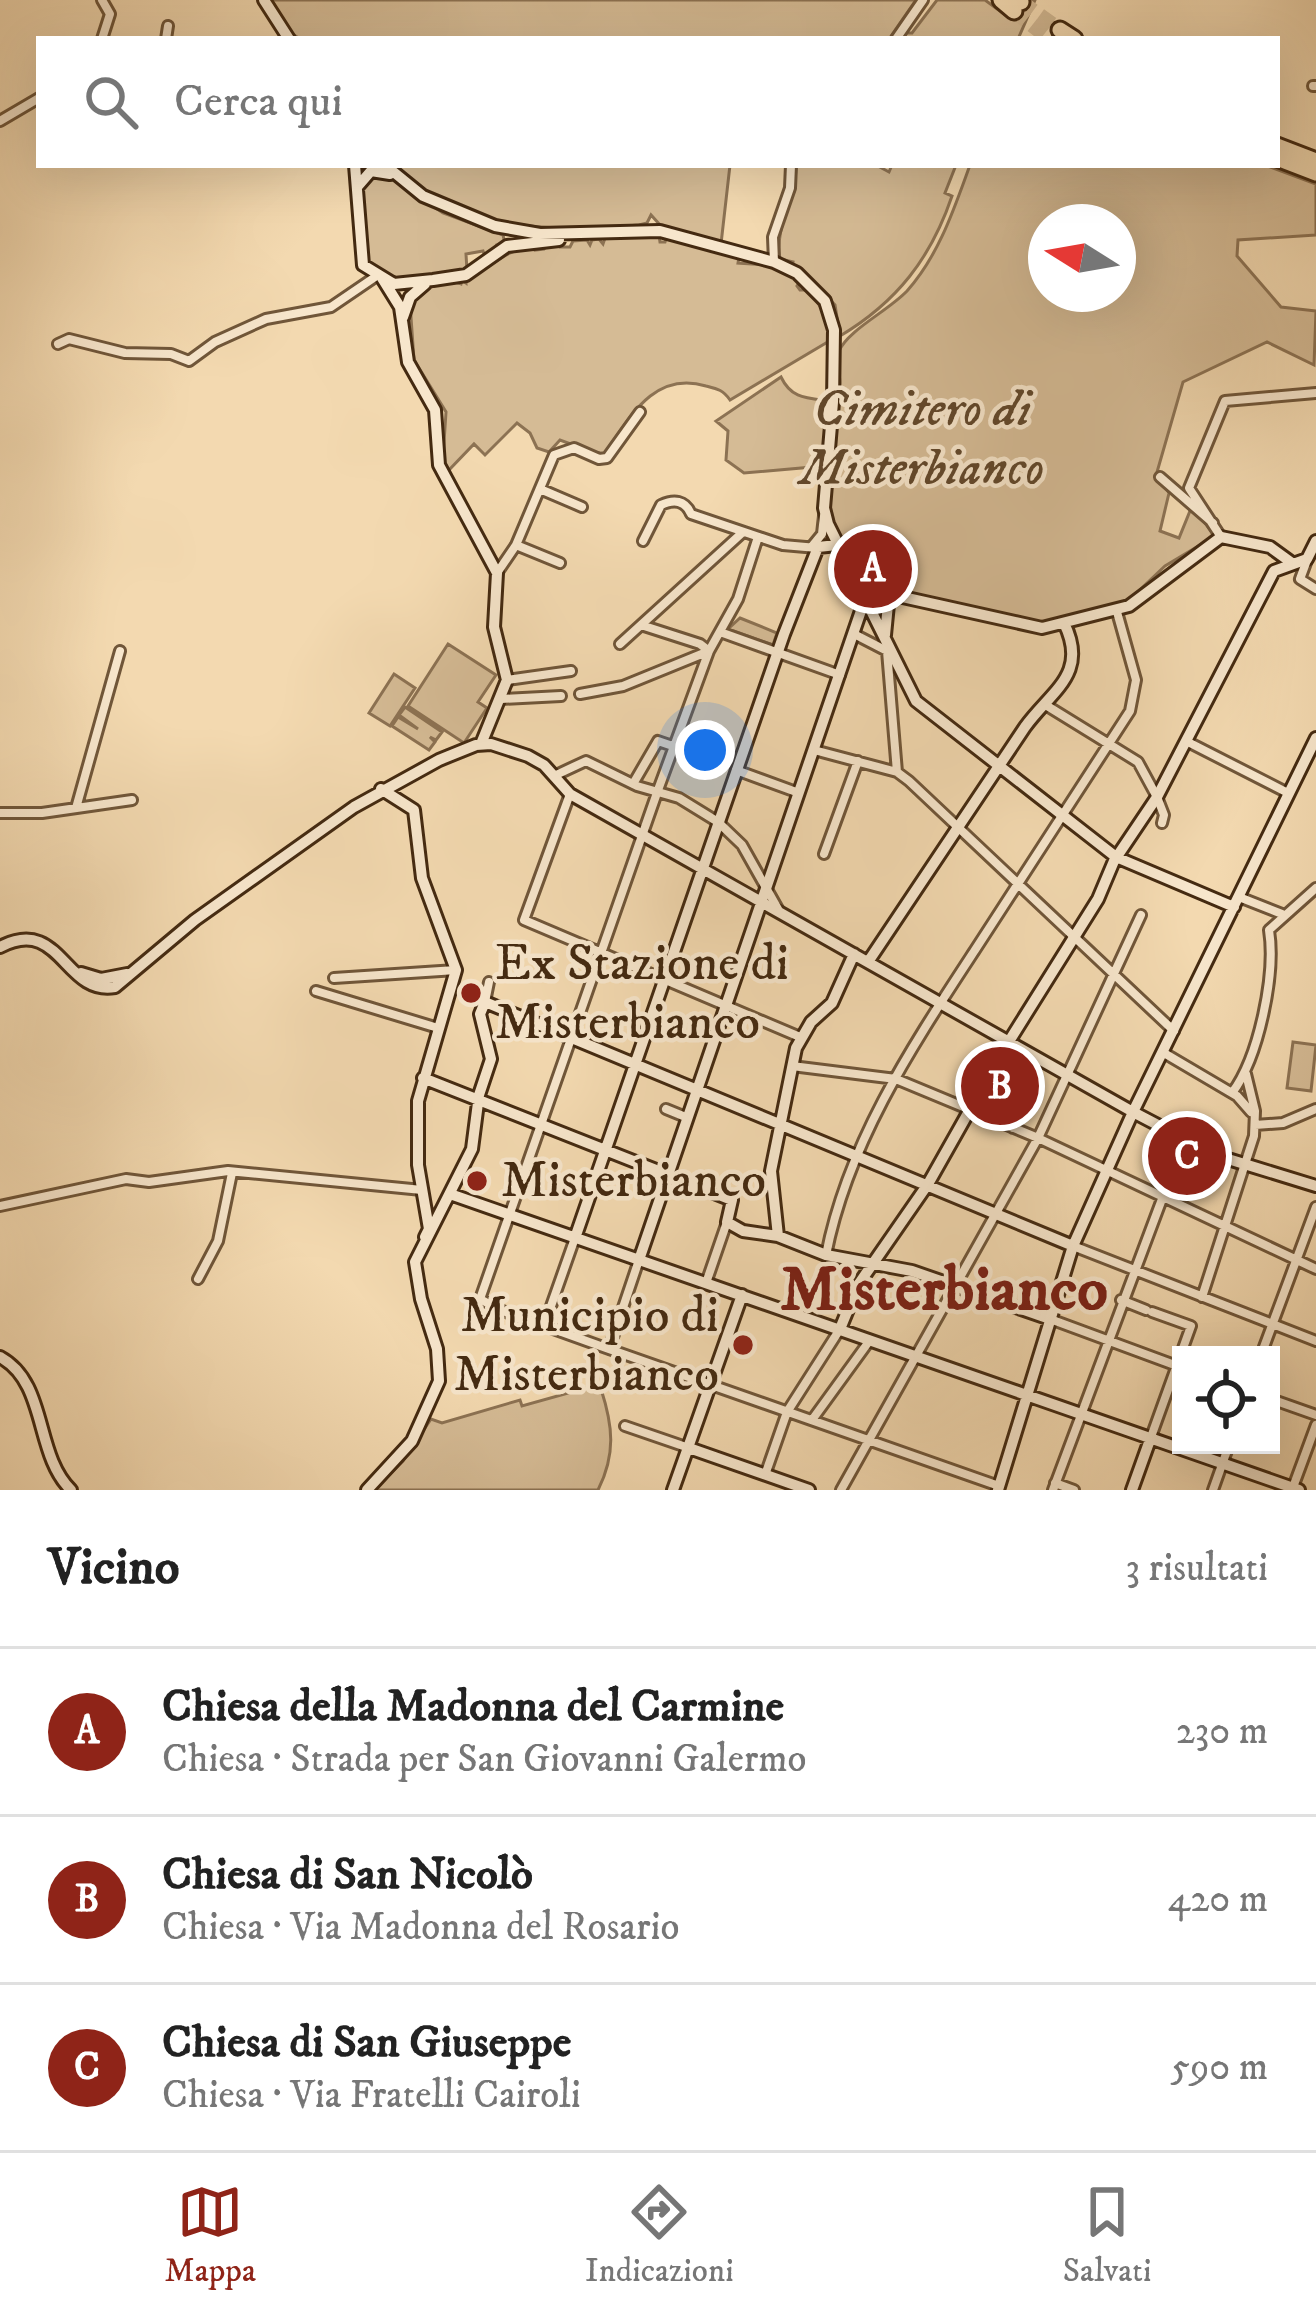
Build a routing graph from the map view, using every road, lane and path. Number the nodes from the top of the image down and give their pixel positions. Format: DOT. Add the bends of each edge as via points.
graph roads {
  1 [pos="102,0"];
  2 [pos="923,0"];
  3 [pos="265,3"];
  4 [pos="168,26"];
  5 [pos="105,36"];
  6 [pos="166,36"];
  7 [pos="288,36"];
  8 [pos="898,36"];
  9 [pos="36,100"];
  10 [pos="0,122"];
  11 [pos="1280,147"];
  12 [pos="1280,159"];
  13 [pos="1316,161"];
  14 [pos="355,168"];
  15 [pos="388,168"];
  16 [pos="791,168"];
  17 [pos="1316,173"];
  18 [pos="403,182"];
  19 [pos="358,186"];
  20 [pos="495,226"];
  21 [pos="598,235"];
  22 [pos="507,246"];
  23 [pos="774,262"];
  24 [pos="380,277"];
  25 [pos="433,280"];
  26 [pos="402,326"];
  27 [pos="58,344"];
  28 [pos="1316,393"];
  29 [pos="640,412"];
  30 [pos="1160,477"];
  31 [pos="540,489"];
  32 [pos="581,507"];
  33 [pos="824,508"];
  34 [pos="1214,524"];
  35 [pos="743,532"];
  36 [pos="758,537"];
  37 [pos="1221,537"];
  38 [pos="835,540"];
  39 [pos="643,541"];
  40 [pos="1316,541"];
  41 [pos="516,545"];
  42 [pos="814,551"];
  43 [pos="560,562"];
  44 [pos="1296,569"];
  45 [pos="497,573"];
  46 [pos="1316,589"];
  47 [pos="891,595"];
  48 [pos="864,597"];
  49 [pos="1117,612"];
  50 [pos="1064,623"];
  51 [pos="641,625"];
  52 [pos="720,632"];
  53 [pos="853,638"];
  54 [pos="620,644"];
  55 [pos="887,646"];
  56 [pos="120,651"];
  57 [pos="710,651"];
  58 [pos="777,653"];
  59 [pos="571,671"];
  60 [pos="840,675"];
  61 [pos="507,680"];
  62 [pos="580,694"];
  63 [pos="561,696"];
  64 [pos="501,699"];
  65 [pos="1042,703"];
  66 [pos="1316,738"];
  67 [pos="1186,741"];
  68 [pos="486,744"];
  69 [pos="1108,745"];
  70 [pos="674,746"];
  71 [pos="814,750"];
  72 [pos="699,755"];
  73 [pos="858,761"];
  74 [pos="999,767"];
  75 [pos="736,770"];
  76 [pos="897,772"];
  77 [pos="556,775"];
  78 [pos="634,784"];
  79 [pos="381,789"];
  80 [pos="658,790"];
  81 [pos="799,793"];
  82 [pos="1288,793"];
  83 [pos="570,794"];
  84 [pos="1157,797"];
  85 [pos="132,800"];
  86 [pos="76,808"];
  87 [pos="0,813"];
  88 [pos="1062,816"];
  89 [pos="718,822"];
  90 [pos="1162,823"];
  91 [pos="960,829"];
  92 [pos="643,835"];
  93 [pos="824,854"];
  94 [pos="1116,857"];
  95 [pos="702,868"];
  96 [pos="1018,882"];
  97 [pos="1316,888"];
  98 [pos="765,896"];
  99 [pos="1236,902"];
  100 [pos="1282,914"];
  101 [pos="1141,915"];
  102 [pos="1076,934"];
  103 [pos="0,947"];
  104 [pos="602,953"];
  105 [pos="854,954"];
  106 [pos="868,962"];
  107 [pos="456,970"];
  108 [pos="1115,972"];
  109 [pos="334,978"];
  110 [pos="664,979"];
  111 [pos="489,982"];
  112 [pos="316,991"];
  113 [pos="488,1003"];
  114 [pos="940,1004"];
  115 [pos="726,1006"];
  116 [pos="438,1028"];
  117 [pos="1174,1030"];
  118 [pos="573,1036"];
  119 [pos="800,1037"];
  120 [pos="1008,1043"];
  121 [pos="1164,1053"];
  122 [pos="635,1063"];
  123 [pos="792,1066"];
  124 [pos="1246,1074"];
  125 [pos="1069,1076"];
  126 [pos="423,1078"];
  127 [pos="896,1079"];
  128 [pos="698,1089"];
  129 [pos="1232,1093"];
  130 [pos="478,1101"];
  131 [pos="666,1109"];
  132 [pos="968,1109"];
  133 [pos="1316,1109"];
  134 [pos="1133,1112"];
  135 [pos="688,1118"];
  136 [pos="1192,1119"];
  137 [pos="781,1124"];
  138 [pos="541,1125"];
  139 [pos="1255,1126"];
  140 [pos="1013,1128"];
  141 [pos="1038,1138"];
  142 [pos="1184,1138"];
  143 [pos="604,1150"];
  144 [pos="857,1155"];
  145 [pos="1247,1166"];
  146 [pos="1107,1170"];
  147 [pos="232,1173"];
  148 [pos="669,1175"];
  149 [pos="928,1184"];
  150 [pos="1316,1186"];
  151 [pos="422,1190"];
  152 [pos="451,1194"];
  153 [pos="1160,1195"];
  154 [pos="0,1206"];
  155 [pos="1316,1207"];
  156 [pos="998,1214"];
  157 [pos="509,1215"];
  158 [pos="727,1222"];
  159 [pos="1227,1228"];
  160 [pos="778,1236"];
  161 [pos="575,1238"];
  162 [pos="1074,1246"];
  163 [pos="826,1255"];
  164 [pos="639,1260"];
  165 [pos="1297,1260"];
  166 [pos="415,1262"];
  167 [pos="873,1264"];
  168 [pos="1316,1269"];
  169 [pos="1133,1270"];
  170 [pos="198,1279"];
  171 [pos="706,1283"];
  172 [pos="954,1284"];
  173 [pos="742,1295"];
  174 [pos="1202,1297"];
  175 [pos="1121,1300"];
  176 [pos="1050,1319"];
  177 [pos="1273,1324"];
  178 [pos="544,1326"];
  179 [pos="840,1329"];
  180 [pos="871,1339"];
  181 [pos="1106,1340"];
  182 [pos="1316,1341"];
  183 [pos="1185,1346"];
  184 [pos="1265,1346"];
  185 [pos="609,1349"];
  186 [pos="916,1354"];
  187 [pos="0,1358"];
  188 [pos="1172,1364"];
  189 [pos="708,1384"];
  190 [pos="1172,1384"];
  191 [pos="1028,1393"];
  192 [pos="1280,1402"];
  193 [pos="787,1412"];
  194 [pos="1081,1412"];
  195 [pos="1316,1415"];
  196 [pos="812,1421"];
  197 [pos="1316,1425"];
  198 [pos="625,1426"];
  199 [pos="1150,1437"];
  200 [pos="866,1440"];
  201 [pos="689,1448"];
  202 [pos="1226,1454"];
  203 [pos="1223,1462"];
  204 [pos="765,1475"];
  205 [pos="1054,1487"];
  206 [pos="999,1488"];
  207 [pos="1295,1489"];
  208 [pos="71,1490"];
  209 [pos="367,1490"];
  210 [pos="674,1490"];
  211 [pos="760,1490"];
  212 [pos="809,1490"];
  213 [pos="841,1490"];
  214 [pos="1074,1490"];
  215 [pos="1132,1490"];
  216 [pos="1213,1490"];
  1 -- 5 [label="street" via="110,14"];
  2 -- 8 [label="street"];
  3 -- 7 [label="street"];
  4 -- 6 [label="street"];
  9 -- 10 [label="street"];
  11 -- 13 [label="highway"];
  12 -- 17 [label="highway"];
  14 -- 19 [label="street"];
  15 -- 18 [label="street"];
  16 -- 23 [label="street" via="772,237"];
  18 -- 19 [label="street" via="377,170"];
  18 -- 20 [label="street"];
  19 -- 24 [label="street" via="363,265"];
  20 -- 21 [label="street"];
  20 -- 22 [label="street" via="508,235"];
  21 -- 22 [label="street"];
  21 -- 23 [label="street" via="660,231"];
  22 -- 25 [label="street" via="473,272"];
  23 -- 33 [label="street" via="808,282 831,317"];
  24 -- 25 [label="street" via="394,284"];
  24 -- 26 [label="street"];
  24 -- 27 [label="street" via="331,307 266,319 189,361 69,339"];
  25 -- 26 [label="street" via="410,297"];
  26 -- 45 [label="street" via="408,362 435,410 439,465"];
  28 -- 34 [label="street" via="1225,401 1189,488"];
  29 -- 31 [label="street" via="607,458 574,448 554,455"];
  30 -- 34 [label="street"];
  31 -- 32 [label="street"];
  31 -- 41 [label="street"];
  33 -- 38 [label="street"];
  33 -- 42 [label="street"];
  34 -- 37 [label="street"];
  35 -- 36 [label="street"];
  35 -- 39 [label="street" via="672,500 661,505"];
  35 -- 51 [label="street"];
  36 -- 42 [label="street"];
  36 -- 52 [label="street"];
  37 -- 44 [label="street" via="1270,547"];
  37 -- 49 [label="street"];
  38 -- 42 [label="street"];
  38 -- 48 [label="street"];
  40 -- 44 [label="street"];
  41 -- 43 [label="street"];
  41 -- 45 [label="street"];
  42 -- 58 [label="street"];
  44 -- 46 [label="street"];
  44 -- 67 [label="street" via="1274,571"];
  45 -- 61 [label="street" via="494,627"];
  47 -- 48 [label="street"];
  47 -- 50 [label="street" via="1024,626"];
  47 -- 55 [label="street"];
  48 -- 53 [label="street"];
  48 -- 55 [label="street"];
  49 -- 50 [label="street"];
  49 -- 69 [label="street" via="1137,689"];
  50 -- 65 [label="street" via="1074,646 1070,674"];
  51 -- 54 [label="street"];
  51 -- 57 [label="street"];
  52 -- 57 [label="street"];
  52 -- 58 [label="street"];
  53 -- 55 [label="street"];
  53 -- 60 [label="street"];
  55 -- 74 [label="street" via="916,701"];
  55 -- 76 [label="street"];
  56 -- 86 [label="street"];
  57 -- 62 [label="street"];
  57 -- 70 [label="street"];
  58 -- 60 [label="street"];
  58 -- 75 [label="street"];
  59 -- 61 [label="street"];
  60 -- 71 [label="street"];
  61 -- 64 [label="street"];
  63 -- 64 [label="street"];
  64 -- 68 [label="street"];
  65 -- 69 [label="street"];
  65 -- 74 [label="street"];
  66 -- 82 [label="street"];
  67 -- 82 [label="street"];
  67 -- 84 [label="street"];
  68 -- 77 [label="street" via="528,755"];
  68 -- 79 [label="street"];
  69 -- 84 [label="street" via="1138,762"];
  69 -- 88 [label="street"];
  70 -- 72 [label="street"];
  70 -- 78 [label="street" via="658,740"];
  70 -- 80 [label="street"];
  71 -- 73 [label="street"];
  71 -- 81 [label="street"];
  73 -- 76 [label="street"];
  73 -- 93 [label="street"];
  74 -- 88 [label="street"];
  74 -- 91 [label="street"];
  75 -- 81 [label="street"];
  75 -- 89 [label="street"];
  76 -- 91 [label="street"];
  77 -- 78 [label="street" via="586,761"];
  77 -- 83 [label="street"];
  78 -- 80 [label="street"];
  79 -- 103 [label="street" via="195,920 116,987 82,980 35,940"];
  79 -- 107 [label="street" via="414,810 422,878"];
  80 -- 89 [label="street"];
  80 -- 92 [label="street"];
  81 -- 98 [label="street"];
  82 -- 99 [label="street"];
  83 -- 92 [label="street"];
  83 -- 104 [label="street" via="524,920"];
  84 -- 90 [label="street"];
  84 -- 94 [label="street"];
  85 -- 86 [label="street"];
  86 -- 87 [label="street"];
  88 -- 94 [label="street"];
  88 -- 96 [label="street"];
  89 -- 95 [label="street"];
  89 -- 98 [label="street" via="742,845"];
  91 -- 96 [label="street"];
  91 -- 106 [label="street"];
  92 -- 95 [label="street"];
  92 -- 104 [label="street"];
  94 -- 99 [label="street"];
  94 -- 102 [label="street"];
  95 -- 98 [label="street"];
  95 -- 110 [label="street"];
  96 -- 102 [label="street"];
  96 -- 114 [label="street"];
  97 -- 100 [label="street"];
  98 -- 105 [label="street"];
  98 -- 115 [label="street"];
  99 -- 100 [label="street"];
  99 -- 117 [label="street"];
  100 -- 124 [label="street" via="1269,930 1273,956"];
  101 -- 108 [label="street"];
  102 -- 108 [label="street"];
  102 -- 120 [label="street"];
  104 -- 110 [label="street"];
  104 -- 118 [label="street"];
  105 -- 106 [label="street"];
  105 -- 119 [label="street" via="832,1003"];
  106 -- 114 [label="street"];
  107 -- 109 [label="street"];
  107 -- 116 [label="street"];
  108 -- 117 [label="street"];
  108 -- 125 [label="street"];
  110 -- 115 [label="street"];
  110 -- 122 [label="street"];
  111 -- 113 [label="street"];
  112 -- 116 [label="street"];
  113 -- 118 [label="street"];
  113 -- 130 [label="street" via="480,1014 491,1059"];
  114 -- 120 [label="street"];
  114 -- 127 [label="street"];
  115 -- 119 [label="street"];
  115 -- 128 [label="street"];
  116 -- 126 [label="street"];
  117 -- 121 [label="street"];
  118 -- 122 [label="street"];
  118 -- 138 [label="street"];
  119 -- 123 [label="street"];
  120 -- 125 [label="street"];
  120 -- 132 [label="street"];
  120 -- 140 [label="street"];
  121 -- 129 [label="street"];
  121 -- 134 [label="street"];
  122 -- 128 [label="street"];
  122 -- 143 [label="street"];
  123 -- 127 [label="street"];
  123 -- 137 [label="street"];
  124 -- 129 [label="street"];
  124 -- 139 [label="street"];
  125 -- 134 [label="street"];
  125 -- 141 [label="street"];
  126 -- 130 [label="street"];
  126 -- 151 [label="street" via="416,1144"];
  127 -- 132 [label="street"];
  127 -- 144 [label="street"];
  128 -- 135 [label="street"];
  128 -- 137 [label="street"];
  129 -- 139 [label="street"];
  130 -- 138 [label="street"];
  130 -- 152 [label="street" via="472,1149"];
  131 -- 135 [label="street"];
  132 -- 140 [label="street"];
  132 -- 149 [label="street"];
  133 -- 139 [label="street"];
  134 -- 142 [label="street"];
  134 -- 146 [label="street"];
  135 -- 148 [label="street"];
  136 -- 142 [label="street"];
  137 -- 144 [label="street"];
  137 -- 160 [label="street" via="771,1171"];
  138 -- 143 [label="street"];
  138 -- 157 [label="street"];
  139 -- 145 [label="street"];
  140 -- 141 [label="street"];
  141 -- 146 [label="street"];
  141 -- 156 [label="street"];
  142 -- 145 [label="street"];
  142 -- 153 [label="street"];
  143 -- 148 [label="street"];
  143 -- 161 [label="street"];
  144 -- 149 [label="street"];
  144 -- 163 [label="street"];
  145 -- 150 [label="street"];
  145 -- 159 [label="street"];
  146 -- 153 [label="street"];
  146 -- 162 [label="street"];
  147 -- 151 [label="street"];
  147 -- 154 [label="street" via="126,1179"];
  147 -- 170 [label="street" via="218,1241"];
  148 -- 158 [label="street" via="732,1200"];
  148 -- 164 [label="street"];
  149 -- 156 [label="street"];
  149 -- 167 [label="street"];
  151 -- 166 [label="street" via="429,1229"];
  152 -- 157 [label="street"];
  152 -- 166 [label="street"];
  153 -- 159 [label="street"];
  153 -- 169 [label="street"];
  155 -- 165 [label="street"];
  156 -- 162 [label="street"];
  156 -- 172 [label="street"];
  157 -- 161 [label="street"];
  157 -- 178 [label="street" via="480,1299"];
  158 -- 160 [label="street"];
  158 -- 171 [label="street"];
  159 -- 165 [label="street"];
  159 -- 174 [label="street"];
  160 -- 163 [label="street"];
  161 -- 164 [label="street"];
  161 -- 178 [label="street"];
  162 -- 169 [label="street"];
  162 -- 176 [label="street"];
  163 -- 167 [label="street"];
  164 -- 171 [label="street"];
  164 -- 185 [label="street"];
  165 -- 168 [label="street"];
  165 -- 177 [label="street"];
  166 -- 209 [label="street" via="439,1381 412,1441"];
  167 -- 172 [label="street"];
  167 -- 179 [label="street"];
  169 -- 174 [label="street"];
  169 -- 175 [label="street"];
  171 -- 173 [label="street"];
  172 -- 176 [label="street"];
  172 -- 186 [label="street"];
  173 -- 179 [label="street"];
  173 -- 189 [label="street"];
  174 -- 177 [label="street"];
  175 -- 181 [label="street"];
  175 -- 183 [label="street" via="1191,1326"];
  176 -- 181 [label="street"];
  176 -- 191 [label="street"];
  177 -- 182 [label="street"];
  177 -- 184 [label="street"];
  178 -- 185 [label="street"];
  179 -- 180 [label="street"];
  179 -- 193 [label="street"];
  180 -- 186 [label="street"];
  180 -- 196 [label="street"];
  181 -- 188 [label="street"];
  181 -- 194 [label="street"];
  185 -- 189 [label="street"];
  186 -- 191 [label="street"];
  186 -- 200 [label="street"];
  187 -- 208 [label="street" via="26,1382 57,1473"];
  189 -- 193 [label="street"];
  189 -- 201 [label="street"];
  190 -- 199 [label="street"];
  191 -- 194 [label="street"];
  191 -- 206 [label="street"];
  192 -- 195 [label="street"];
  193 -- 196 [label="street"];
  193 -- 204 [label="street"];
  194 -- 199 [label="street"];
  194 -- 205 [label="street"];
  196 -- 200 [label="street"];
  197 -- 207 [label="street"];
  198 -- 201 [label="street"];
  199 -- 203 [label="street"];
  199 -- 215 [label="street"];
  200 -- 206 [label="street"];
  200 -- 213 [label="street"];
  201 -- 204 [label="street"];
  201 -- 210 [label="street"];
  202 -- 203 [label="street"];
  203 -- 207 [label="street"];
  203 -- 216 [label="street"];
  204 -- 211 [label="street"];
  204 -- 212 [label="street"];
  205 -- 214 [label="street"];
}
